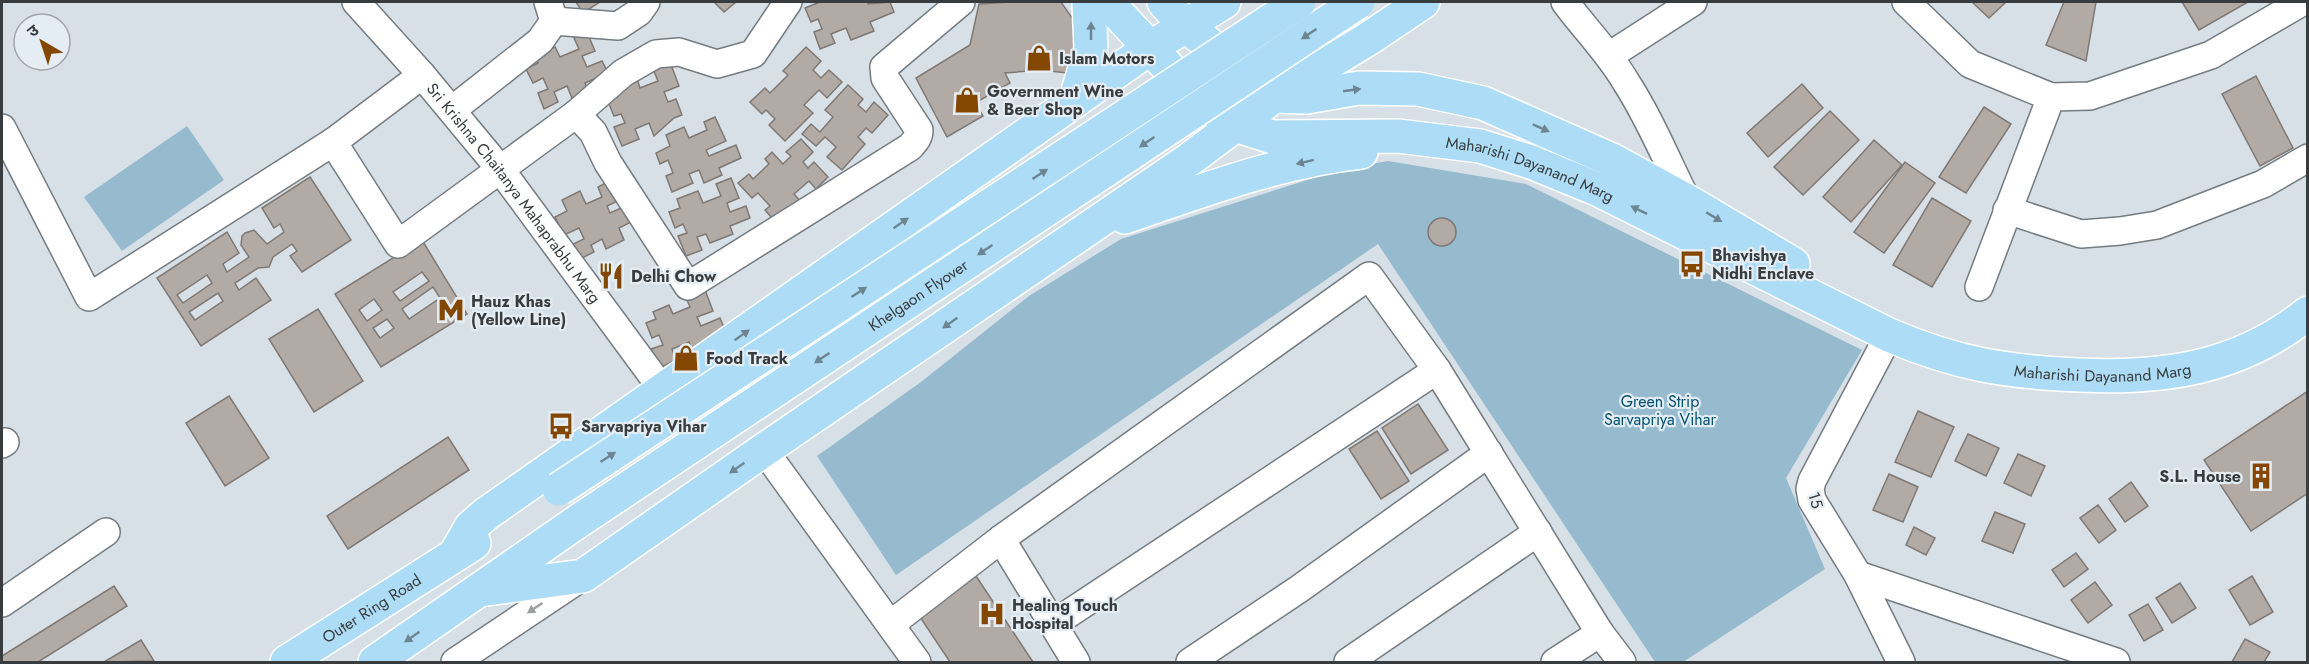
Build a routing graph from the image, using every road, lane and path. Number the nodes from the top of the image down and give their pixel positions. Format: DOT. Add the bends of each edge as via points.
graph roads {
  1 [pos="356,2"];
  2 [pos="646,2"];
  3 [pos="788,2"];
  4 [pos="962,2"];
  5 [pos="1089,2"];
  6 [pos="1107,2"];
  7 [pos="1164,2"];
  8 [pos="1224,2"];
  9 [pos="1299,2"];
  10 [pos="1358,2"];
  11 [pos="1423,2"];
  12 [pos="1565,2"];
  13 [pos="1693,2"];
  14 [pos="1906,2"];
  15 [pos="2302,2"];
  16 [pos="551,11"];
  17 [pos="1186,26"];
  18 [pos="1150,48"];
  19 [pos="1610,56"];
  20 [pos="422,75"];
  21 [pos="1274,96"];
  22 [pos="2050,97"];
  23 [pos="1075,101"];
  24 [pos="452,111"];
  25 [pos="576,114"];
  26 [pos="1235,125"];
  27 [pos="2,128"];
  28 [pos="333,142"];
  29 [pos="1446,142"];
  30 [pos="2307,158"];
  31 [pos="500,169"];
  32 [pos="940,195"];
  33 [pos="1687,201"];
  34 [pos="2007,210"];
  35 [pos="1085,230"];
  36 [pos="1810,284"];
  37 [pos="1002,287"];
  38 [pos="1979,287"];
  39 [pos="2307,292"];
  40 [pos="2307,313"];
  41 [pos="1892,327"];
  42 [pos="1437,370"];
  43 [pos="663,390"];
  44 [pos="764,450"];
  45 [pos="1489,453"];
  46 [pos="106,532"];
  47 [pos="1538,532"];
  48 [pos="1001,539"];
  49 [pos="455,555"];
  50 [pos="1858,575"];
  51 [pos="584,576"];
  52 [pos="480,590"];
  53 [pos="2,603"];
  54 [pos="891,624"];
  55 [pos="1053,624"];
  56 [pos="1600,633"];
  57 [pos="287,663"];
  58 [pos="375,663"];
  59 [pos="455,663"];
  60 [pos="917,663"];
  61 [pos="1076,663"];
  62 [pos="1190,663"];
  63 [pos="1348,663"];
  64 [pos="1555,663"];
  65 [pos="1622,663"];
  66 [pos="1901,663"];
  67 [pos="2116,663"];
  1 -- 20 [label="street, Sri Krishna Chaitanya Mahaprabhu Marg"];
  2 -- 16 [label="street" via="639,12 618,26"];
  3 -- 25 [label="street" via="753,54 717,64 679,52 656,54 623,73"];
  4 -- 25 [label="street" via="885,67 885,78 919,130 910,147 688,286 608,163 593,132"];
  23 -- 5 [label="main road, one-way" via="1091,49"];
  6 -- 18 [label="main road, Maharishi Dayanand Marg"];
  7 -- 17 [label="main road"];
  8 -- 17 [label="main road"];
  49 -- 9 [label="main road, Khelgaon Flyover, one-way, bridge"];
  10 -- 52 [label="main road, Khelgaon Flyover, one-way, bridge"];
  11 -- 21 [label="main road"];
  12 -- 19 [label="street"];
  13 -- 19 [label="street"];
  14 -- 22 [label="street" via="1970,64"];
  15 -- 22 [label="street" via="2211,55 2090,96"];
  16 -- 24 [label="street" via="540,41"];
  17 -- 18 [label="main road"];
  17 -- 21 [label="main road"];
  18 -- 23 [label="main road"];
  18 -- 26 [label="main road, Maharishi Dayanand Marg" via="1196,98"];
  19 -- 33 [label="street" via="1649,122"];
  20 -- 24 [label="street, Sri Krishna Chaitanya Mahaprabhu Marg"];
  20 -- 28 [label="street"];
  21 -- 26 [label="main road"];
  21 -- 33 [label="main road, Maharishi Dayanand Marg, one-way" via="1306,97 1359,88 1418,89 1484,103 1612,160"];
  22 -- 34 [label="street"];
  23 -- 32 [label="main road"];
  24 -- 31 [label="street, Sri Krishna Chaitanya Mahaprabhu Marg"];
  25 -- 31 [label="street"];
  26 -- 29 [label="main road, Maharishi Dayanand Marg" via="1273,137 1398,136"];
  26 -- 35 [label="main road"];
  27 -- 28 [label="street" via="89,297"];
  28 -- 31 [label="street" via="398,244"];
  29 -- 35 [label="main road, one-way" via="1328,157 1221,184"];
  36 -- 29 [label="main road, Maharishi Dayanand Marg, one-way" via="1531,162 1480,146"];
  30 -- 34 [label="street" via="2263,184 2157,225 2081,234"];
  31 -- 43 [label="street, Sri Krishna Chaitanya Mahaprabhu Marg"];
  32 -- 37 [label="main road" via="961,187 982,187 1002,195 1017,210 1026,230 1026,252 1017,272"];
  43 -- 32 [label="main road, one-way"];
  33 -- 36 [label="main road, Maharishi Dayanand Marg, one-way"];
  34 -- 38 [label="street"];
  35 -- 37 [label="main road"];
  36 -- 41 [label="main road"];
  37 -- 44 [label="main road, one-way"];
  39 -- 41 [label="main road, Maharishi Dayanand Marg" via="2242,336 2167,357 2071,358 1999,351 1930,332"];
  40 -- 41 [label="main road, Maharishi Dayanand Marg" via="2276,335 2234,356 2189,369 2110,376 2033,374 1959,361 1923,350"];
  41 -- 50 [label="street, 15" via="1810,489 1816,507"];
  42 -- 45 [label="street"];
  42 -- 48 [label="street" via="1369,276"];
  42 -- 55 [label="street"];
  43 -- 49 [label="main road" via="486,514 471,527"];
  44 -- 51 [label="main road, one-way"];
  44 -- 54 [label="street"];
  45 -- 47 [label="street"];
  45 -- 62 [label="street"];
  46 -- 53 [label="street"];
  47 -- 56 [label="street"];
  47 -- 63 [label="street"];
  48 -- 54 [label="street"];
  48 -- 55 [label="street"];
  49 -- 57 [label="main road, Outer Ring Road"];
  50 -- 66 [label="street, 15"];
  50 -- 67 [label="street"];
  51 -- 52 [label="main road"];
  51 -- 59 [label="street, one-way"];
  52 -- 58 [label="main road, one-way"];
  54 -- 60 [label="street"];
  55 -- 61 [label="street"];
  56 -- 64 [label="street"];
  56 -- 65 [label="street"];
}
